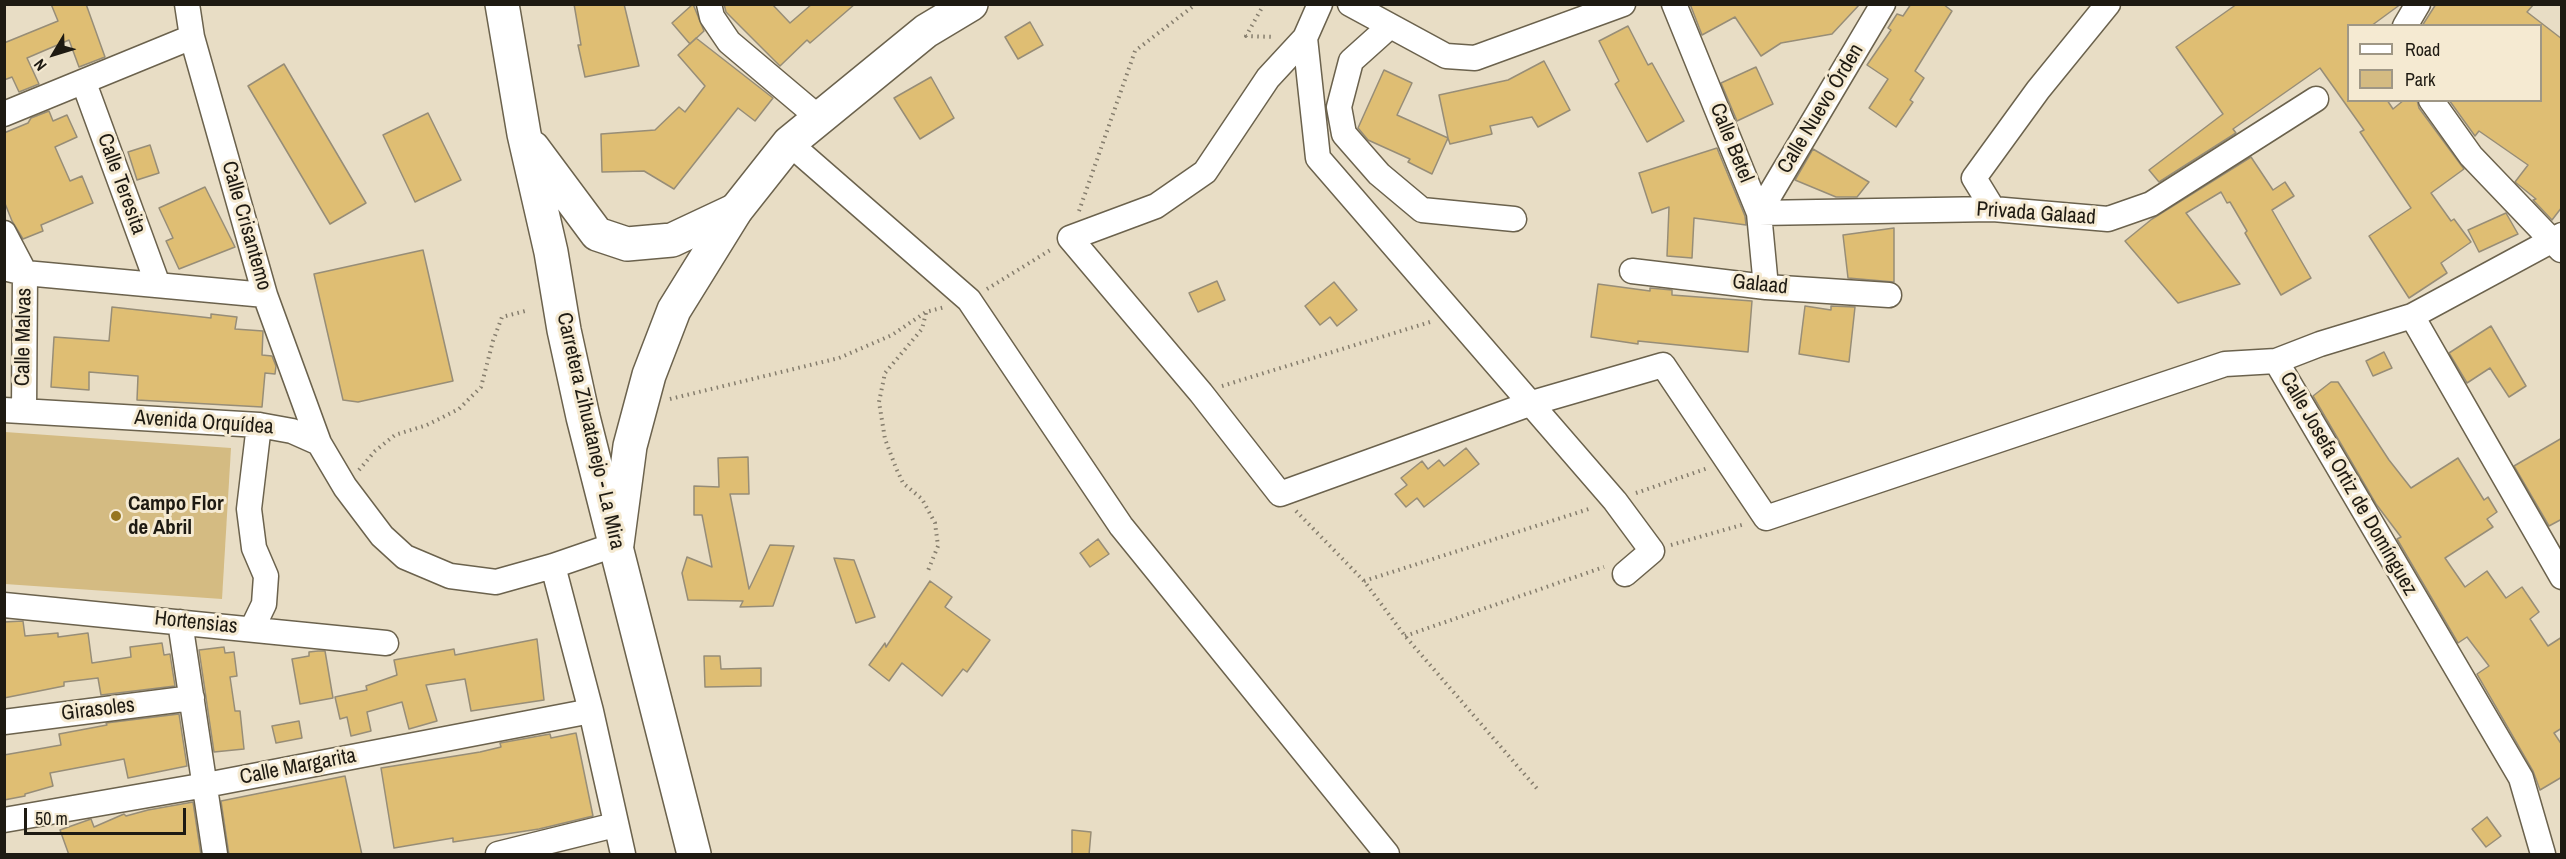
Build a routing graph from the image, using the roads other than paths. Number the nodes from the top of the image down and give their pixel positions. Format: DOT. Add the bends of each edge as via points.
graph roads {
  1 [pos="187,4"];
  2 [pos="502,4"];
  3 [pos="709,4"];
  4 [pos="971,4"];
  5 [pos="1320,4"];
  6 [pos="1350,4"];
  7 [pos="1623,4"];
  8 [pos="1674,4"];
  9 [pos="1882,4"];
  10 [pos="2108,4"];
  11 [pos="2418,4"];
  12 [pos="2406,24"];
  13 [pos="1390,26"];
  14 [pos="192,37"];
  15 [pos="1305,38"];
  16 [pos="84,83"];
  17 [pos="2316,99"];
  18 [pos="2432,102"];
  19 [pos="4,114"];
  20 [pos="819,118"];
  21 [pos="524,134"];
  22 [pos="789,143"];
  23 [pos="1993,209"];
  24 [pos="736,210"];
  25 [pos="1760,213"];
  26 [pos="1514,219"];
  27 [pos="4,233"];
  28 [pos="2558,242"];
  29 [pos="15,270"];
  30 [pos="1632,271"];
  31 [pos="158,285"];
  32 [pos="1766,287"];
  33 [pos="265,295"];
  34 [pos="1889,296"];
  35 [pos="2412,316"];
  36 [pos="2276,361"];
  37 [pos="1532,403"];
  38 [pos="14,411"];
  39 [pos="259,425"];
  40 [pos="319,442"];
  41 [pos="617,544"];
  42 [pos="553,566"];
  43 [pos="1616,570"];
  44 [pos="2562,577"];
  45 [pos="4,605"];
  46 [pos="180,622"];
  47 [pos="252,629"];
  48 [pos="386,643"];
  49 [pos="192,698"];
  50 [pos="591,711"];
  51 [pos="4,722"];
  52 [pos="206,785"];
  53 [pos="4,820"];
  54 [pos="615,825"];
  55 [pos="2562,843"];
  56 [pos="215,855"];
  57 [pos="498,855"];
  58 [pos="623,855"];
  59 [pos="694,855"];
  60 [pos="1387,855"];
  61 [pos="2543,855"];
  62 [pos="2548,855"];
  1 -- 14 [label="street, Calle Crisantemo"];
  2 -- 21 [label="main road, Carretera Zihuatanejo - La Mira"];
  3 -- 20 [label="street" via="712,17 729,42"];
  4 -- 20 [label="main road" via="926,31"];
  5 -- 15 [label="street"];
  6 -- 13 [label="street"];
  7 -- 13 [label="street" via="1475,58 1446,56"];
  8 -- 25 [label="street, Calle Betel"];
  9 -- 25 [label="street, Calle Nuevo Órden"];
  10 -- 23 [label="street" via="1974,178"];
  11 -- 12 [label="street"];
  13 -- 26 [label="street" via="1351,61 1339,107 1344,134 1378,174 1422,210"];
  14 -- 16 [label="street"];
  14 -- 33 [label="street, Calle Crisantemo"];
  15 -- 37 [label="street" via="1318,158"];
  15 -- 37 [label="street" via="1268,78 1205,172 1156,206 1070,238 1202,393 1280,494"];
  16 -- 19 [label="street"];
  16 -- 31 [label="street, Calle Teresita"];
  17 -- 23 [label="street, Privada Galaad" via="2151,204 2108,219"];
  18 -- 28 [label="street" via="2471,156"];
  20 -- 22 [label="main road"];
  21 -- 24 [label="main road" via="597,234 627,244 672,240"];
  21 -- 41 [label="main road, Carretera Zihuatanejo - La Mira" via="583,417"];
  22 -- 24 [label="main road"];
  22 -- 60 [label="street" via="969,300 1121,526"];
  23 -- 25 [label="street, Privada Galaad"];
  24 -- 41 [label="main road" via="674,310 630,446"];
  25 -- 32 [label="street, Calle Betel"];
  27 -- 29 [label="street, Calle Malvas"];
  28 -- 35 [label="street, Calle Josefa Ortiz de Domínguez"];
  29 -- 31 [label="street"];
  29 -- 38 [label="street, Calle Malvas"];
  30 -- 32 [label="street, Galaad"];
  31 -- 33 [label="street"];
  32 -- 34 [label="street, Galaad"];
  33 -- 40 [label="street, Calle Crisantemo"];
  35 -- 36 [label="street, Calle Josefa Ortiz de Domínguez"];
  35 -- 44 [label="street"];
  36 -- 37 [label="street" via="2225,364 1766,519 1663,366"];
  36 -- 61 [label="street, Calle Josefa Ortiz de Domínguez" via="2521,778"];
  37 -- 43 [label="street" via="1652,551"];
  38 -- 39 [label="street, Avenida Orquídea"];
  39 -- 40 [label="street, Avenida Orquídea" via="292,431"];
  39 -- 47 [label="street" via="249,509 254,548 266,576 264,604"];
  40 -- 42 [label="street" via="345,487 382,536 405,558 450,576 496,582"];
  41 -- 42 [label="street"];
  41 -- 59 [label="main road, Carretera Zihuatanejo - La Mira"];
  42 -- 50 [label="street"];
  45 -- 46 [label="street, Hortensias"];
  46 -- 47 [label="street, Hortensias"];
  46 -- 49 [label="street"];
  47 -- 48 [label="street, Hortensias"];
  49 -- 51 [label="street, Girasoles"];
  49 -- 52 [label="street"];
  50 -- 52 [label="street, Calle Margarita"];
  50 -- 54 [label="street"];
  52 -- 53 [label="street, Calle Margarita"];
  52 -- 56 [label="street"];
  54 -- 57 [label="street"];
  54 -- 58 [label="street"];
  55 -- 62 [label="street"];
}
